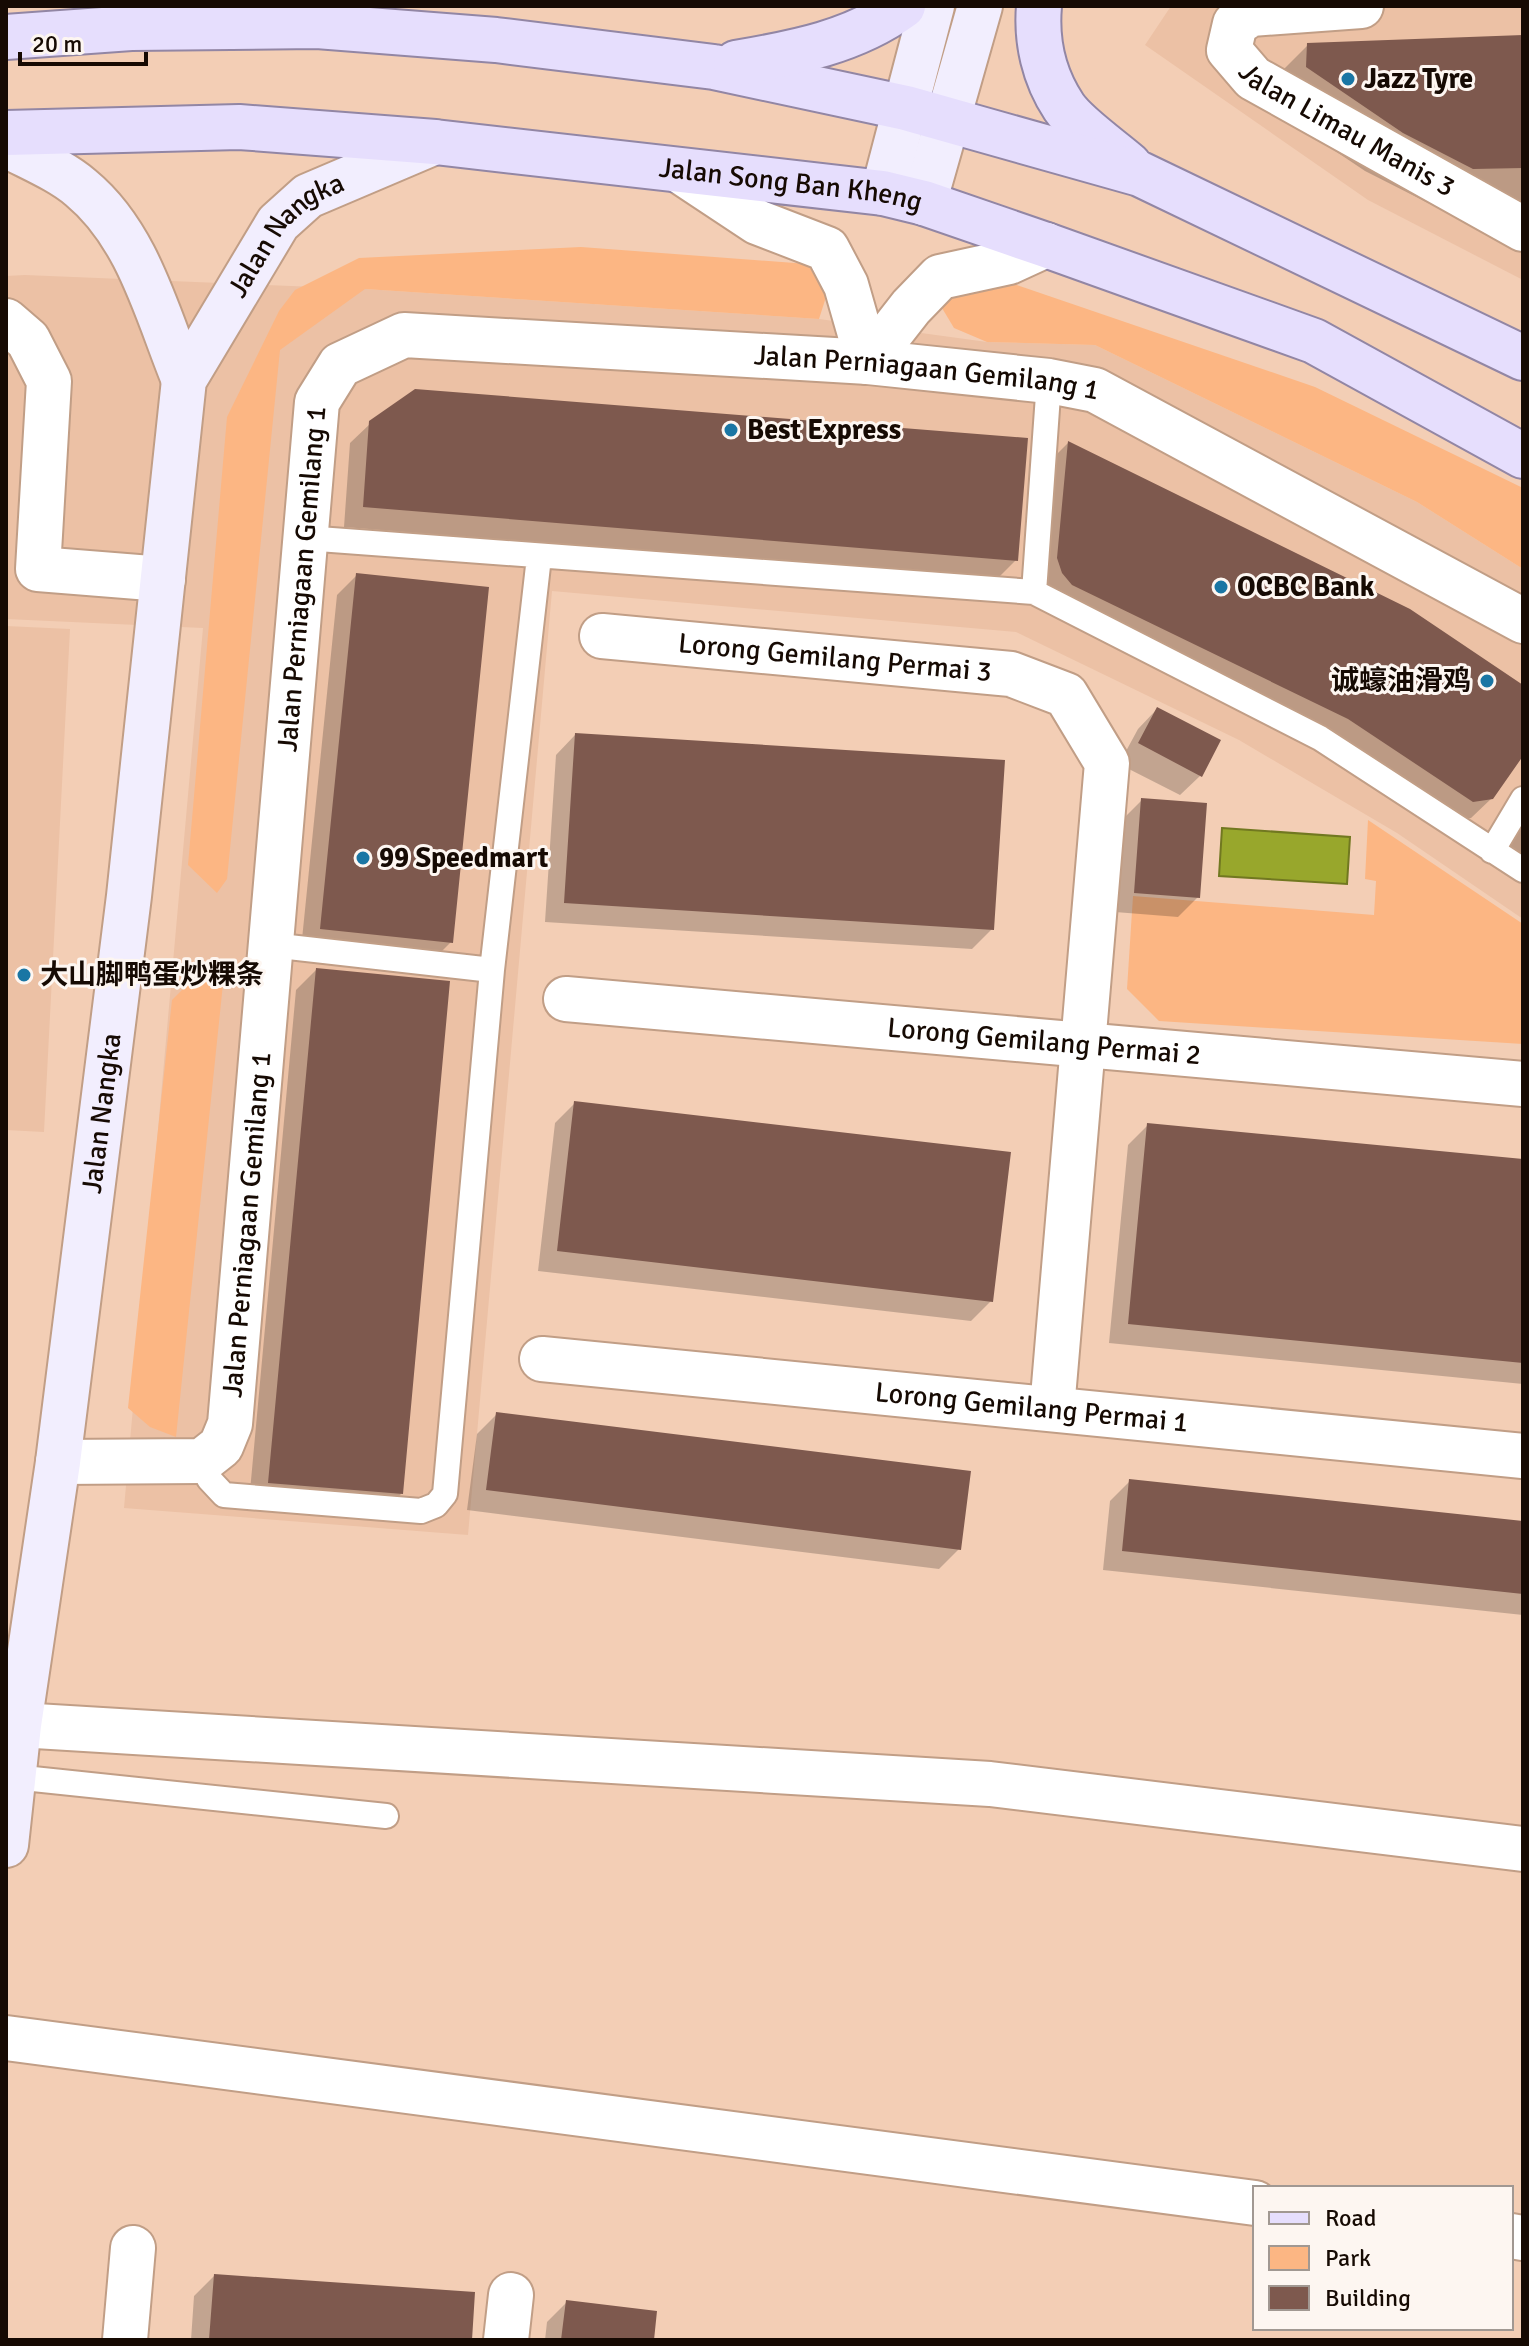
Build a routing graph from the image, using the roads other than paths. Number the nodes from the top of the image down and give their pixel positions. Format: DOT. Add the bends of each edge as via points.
graph roads {
  1 [pos="903,6"];
  2 [pos="932,6"];
  3 [pos="980,6"];
  4 [pos="1039,6"];
  5 [pos="1361,6"];
  6 [pos="6,37"];
  7 [pos="714,67"];
  8 [pos="906,108"];
  9 [pos="948,120"];
  10 [pos="6,133"];
  11 [pos="435,142"];
  12 [pos="6,145"];
  13 [pos="680,171"];
  14 [pos="1140,174"];
  15 [pos="904,198"];
  16 [pos="1504,206"];
  17 [pos="1523,229"];
  18 [pos="1046,245"];
  19 [pos="6,321"];
  20 [pos="1523,358"];
  21 [pos="868,362"];
  22 [pos="184,380"];
  23 [pos="1049,381"];
  24 [pos="1523,456"];
  25 [pos="305,538"];
  26 [pos="539,557"];
  27 [pos="163,579"];
  28 [pos="1034,592"];
  29 [pos="1523,621"];
  30 [pos="602,636"];
  31 [pos="1523,799"];
  32 [pos="1492,851"];
  33 [pos="1523,870"];
  34 [pos="271,945"];
  35 [pos="492,970"];
  36 [pos="566,999"];
  37 [pos="1084,1045"];
  38 [pos="1523,1084"];
  39 [pos="542,1359"];
  40 [pos="1052,1409"];
  41 [pos="1523,1456"];
  42 [pos="202,1461"];
  43 [pos="58,1462"];
  44 [pos="19,1725"];
  45 [pos="14,1777"];
  46 [pos="386,1816"];
  47 [pos="6,1845"];
  48 [pos="1523,1849"];
  49 [pos="6,2038"];
  50 [pos="1253,2203"];
  51 [pos="133,2248"];
  52 [pos="511,2295"];
  53 [pos="125,2340"];
  54 [pos="506,2340"];
  1 -- 7 [label="main road" via="880,23 808,50"];
  2 -- 8 [label="street"];
  3 -- 9 [label="street"];
  4 -- 14 [label="main road" via="1037,27 1046,72 1065,109"];
  5 -- 16 [label="street, Jalan Limau Manis 3" via="1251,14 1235,24 1229,50 1253,78"];
  6 -- 7 [label="main road" via="131,28 317,26 496,40"];
  7 -- 8 [label="main road"];
  8 -- 9 [label="main road"];
  8 -- 15 [label="street"];
  9 -- 14 [label="main road"];
  9 -- 15 [label="street"];
  10 -- 11 [label="main road, Jalan Song Ban Kheng" via="239,127"];
  11 -- 13 [label="main road, Jalan Song Ban Kheng"];
  11 -- 22 [label="street, Jalan Nangka" via="308,196 278,223"];
  12 -- 22 [label="street, Jalan Nangka" via="79,186 109,215 130,246"];
  13 -- 15 [label="main road, Jalan Song Ban Kheng"];
  13 -- 21 [label="street" via="757,222 827,249 846,285"];
  14 -- 20 [label="main road"];
  15 -- 18 [label="main road, Jalan Song Ban Kheng"];
  16 -- 17 [label="street, Jalan Limau Manis 3"];
  18 -- 21 [label="street" via="1009,262 940,277"];
  18 -- 24 [label="main road, Jalan Song Ban Kheng" via="1314,341"];
  19 -- 27 [label="street" via="28,340 49,381 38,569"];
  21 -- 23 [label="street, Jalan Perniagaan Gemilang 1"];
  21 -- 25 [label="street, Jalan Perniagaan Gemilang 1" via="404,335 340,365 317,402"];
  22 -- 27 [label="street, Jalan Nangka"];
  23 -- 28 [label="lane"];
  23 -- 29 [label="street, Jalan Perniagaan Gemilang 1" via="1095,390"];
  25 -- 26 [label="lane"];
  25 -- 34 [label="street, Jalan Perniagaan Gemilang 1"];
  26 -- 28 [label="lane"];
  26 -- 35 [label="lane"];
  27 -- 43 [label="street, Jalan Nangka"];
  28 -- 32 [label="lane" via="1320,738"];
  30 -- 37 [label="street, Lorong Gemilang Permai 3" via="1011,674 1066,695 1107,763"];
  31 -- 32 [label="lane"];
  32 -- 33 [label="lane"];
  34 -- 35 [label="lane"];
  34 -- 42 [label="street, Jalan Perniagaan Gemilang 1" via="230,1424 221,1446"];
  35 -- 42 [label="lane" via="445,1494 421,1511 224,1495"];
  36 -- 37 [label="street, Lorong Gemilang Permai 2"];
  37 -- 38 [label="street, Lorong Gemilang Permai 2"];
  37 -- 40 [label="street"];
  39 -- 40 [label="street, Lorong Gemilang Permai 1"];
  40 -- 41 [label="street, Lorong Gemilang Permai 1"];
  42 -- 43 [label="street"];
  43 -- 44 [label="street, Jalan Nangka"];
  44 -- 45 [label="street, Jalan Nangka"];
  44 -- 48 [label="street" via="990,1784"];
  45 -- 46 [label="lane"];
  45 -- 47 [label="street, Jalan Nangka"];
  49 -- 50 [label="street"];
  51 -- 53 [label="street"];
  52 -- 54 [label="street"];
}
